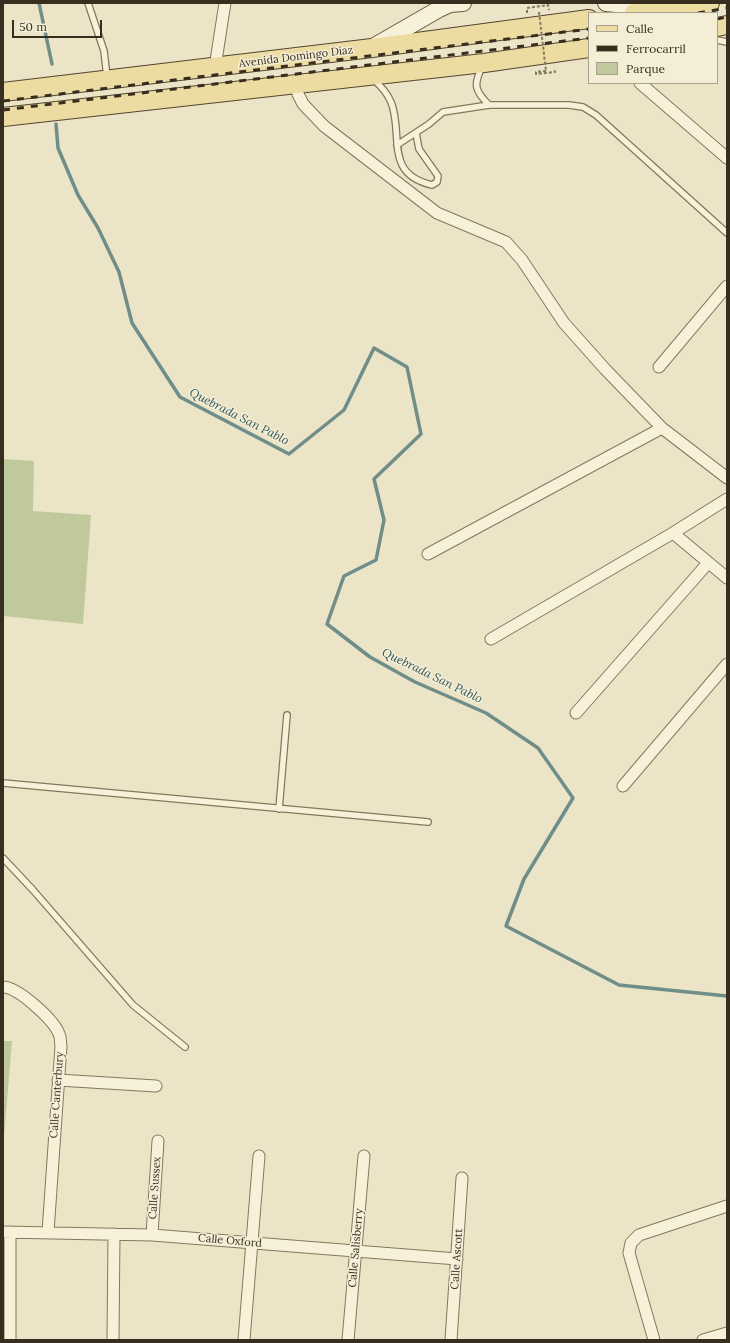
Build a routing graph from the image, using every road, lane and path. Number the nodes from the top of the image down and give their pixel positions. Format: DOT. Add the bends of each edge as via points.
graph roads {
  1 [pos="88,3"];
  2 [pos="225,3"];
  3 [pos="463,3"];
  4 [pos="606,3"];
  5 [pos="650,3"];
  6 [pos="710,3"];
  7 [pos="526,8"];
  8 [pos="549,11"];
  9 [pos="539,12"];
  10 [pos="642,12"];
  11 [pos="588,19"];
  12 [pos="372,48"];
  13 [pos="588,48"];
  14 [pos="484,63"];
  15 [pos="215,67"];
  16 [pos="555,72"];
  17 [pos="369,75"];
  18 [pos="108,79"];
  19 [pos="296,83"];
  20 [pos="641,84"];
  21 [pos="3,92"];
  22 [pos="489,105"];
  23 [pos="3,117"];
  24 [pos="416,133"];
  25 [pos="396,145"];
  26 [pos="727,158"];
  27 [pos="410,176"];
  28 [pos="403,187"];
  29 [pos="727,233"];
  30 [pos="727,286"];
  31 [pos="659,367"];
  32 [pos="662,428"];
  33 [pos="727,478"];
  34 [pos="727,499"];
  35 [pos="674,533"];
  36 [pos="428,554"];
  37 [pos="708,562"];
  38 [pos="727,578"];
  39 [pos="491,639"];
  40 [pos="727,664"];
  41 [pos="576,713"];
  42 [pos="287,715"];
  43 [pos="3,783"];
  44 [pos="623,786"];
  45 [pos="279,809"];
  46 [pos="428,822"];
  47 [pos="3,858"];
  48 [pos="3,987"];
  49 [pos="185,1046"];
  50 [pos="58,1080"];
  51 [pos="156,1086"];
  52 [pos="158,1141"];
  53 [pos="259,1156"];
  54 [pos="364,1156"];
  55 [pos="462,1178"];
  56 [pos="727,1206"];
  57 [pos="7,1232"];
  58 [pos="48,1232"];
  59 [pos="114,1234"];
  60 [pos="152,1235"];
  61 [pos="252,1243"];
  62 [pos="355,1251"];
  63 [pos="457,1259"];
  64 [pos="727,1333"];
  65 [pos="10,1340"];
  66 [pos="113,1340"];
  67 [pos="244,1340"];
  68 [pos="348,1340"];
  69 [pos="451,1340"];
  70 [pos="654,1340"];
  71 [pos="703,1340"];
  1 -- 18 [label="lane" via="104,51"];
  2 -- 15 [label="street"];
  3 -- 12 [label="street" via="450,4 439,9"];
  4 -- 5 [label="street" via="626,6"];
  6 -- 10 [label="main road"];
  7 -- 8 [label="path" via="548,5"];
  9 -- 16 [label="path, bridge" via="546,71 536,74"];
  11 -- 12 [label="main road, Avenida Domingo Díaz"];
  12 -- 15 [label="main road, Avenida Domingo Díaz"];
  13 -- 14 [label="main road"];
  14 -- 17 [label="main road"];
  14 -- 22 [label="lane" via="476,85 478,95"];
  15 -- 18 [label="main road, Avenida Domingo Díaz"];
  17 -- 19 [label="main road"];
  17 -- 25 [label="lane" via="381,86 391,102"];
  18 -- 21 [label="main road, Avenida Domingo Díaz"];
  19 -- 23 [label="main road"];
  19 -- 28 [label="street" via="303,104 324,126"];
  20 -- 26 [label="street"];
  22 -- 24 [label="lane" via="443,112"];
  22 -- 29 [label="lane" via="583,107 596,115"];
  24 -- 25 [label="lane"];
  24 -- 27 [label="lane" via="419,149 438,176 437,182 432,185"];
  25 -- 27 [label="lane" via="398,157"];
  27 -- 28 [label="lane"];
  28 -- 32 [label="street" via="437,213 506,242 522,260 564,323"];
  30 -- 31 [label="street"];
  32 -- 33 [label="street"];
  32 -- 36 [label="street"];
  34 -- 35 [label="street"];
  35 -- 37 [label="street"];
  35 -- 39 [label="street"];
  37 -- 38 [label="street"];
  37 -- 41 [label="street"];
  40 -- 44 [label="street"];
  42 -- 45 [label="lane"];
  43 -- 45 [label="lane"];
  45 -- 46 [label="lane"];
  47 -- 49 [label="lane" via="133,1005"];
  48 -- 50 [label="street, Calle Canterbury" via="24,995 59,1033 61,1046"];
  50 -- 51 [label="street"];
  50 -- 58 [label="street, Calle Canterbury"];
  52 -- 60 [label="street, Calle Sussex"];
  53 -- 61 [label="street"];
  54 -- 62 [label="street, Calle Salisberry"];
  55 -- 63 [label="street, Calle Ascott"];
  56 -- 70 [label="street" via="639,1235 632,1243 629,1253"];
  57 -- 58 [label="street, Calle Oxford"];
  57 -- 65 [label="street"];
  58 -- 59 [label="street, Calle Oxford"];
  59 -- 60 [label="street, Calle Oxford"];
  59 -- 66 [label="street"];
  60 -- 61 [label="street, Calle Oxford"];
  61 -- 62 [label="street, Calle Oxford"];
  61 -- 67 [label="street"];
  62 -- 63 [label="street, Calle Oxford"];
  62 -- 68 [label="street, Calle Salisberry"];
  63 -- 69 [label="street, Calle Ascott"];
  64 -- 71 [label="street"];
}
